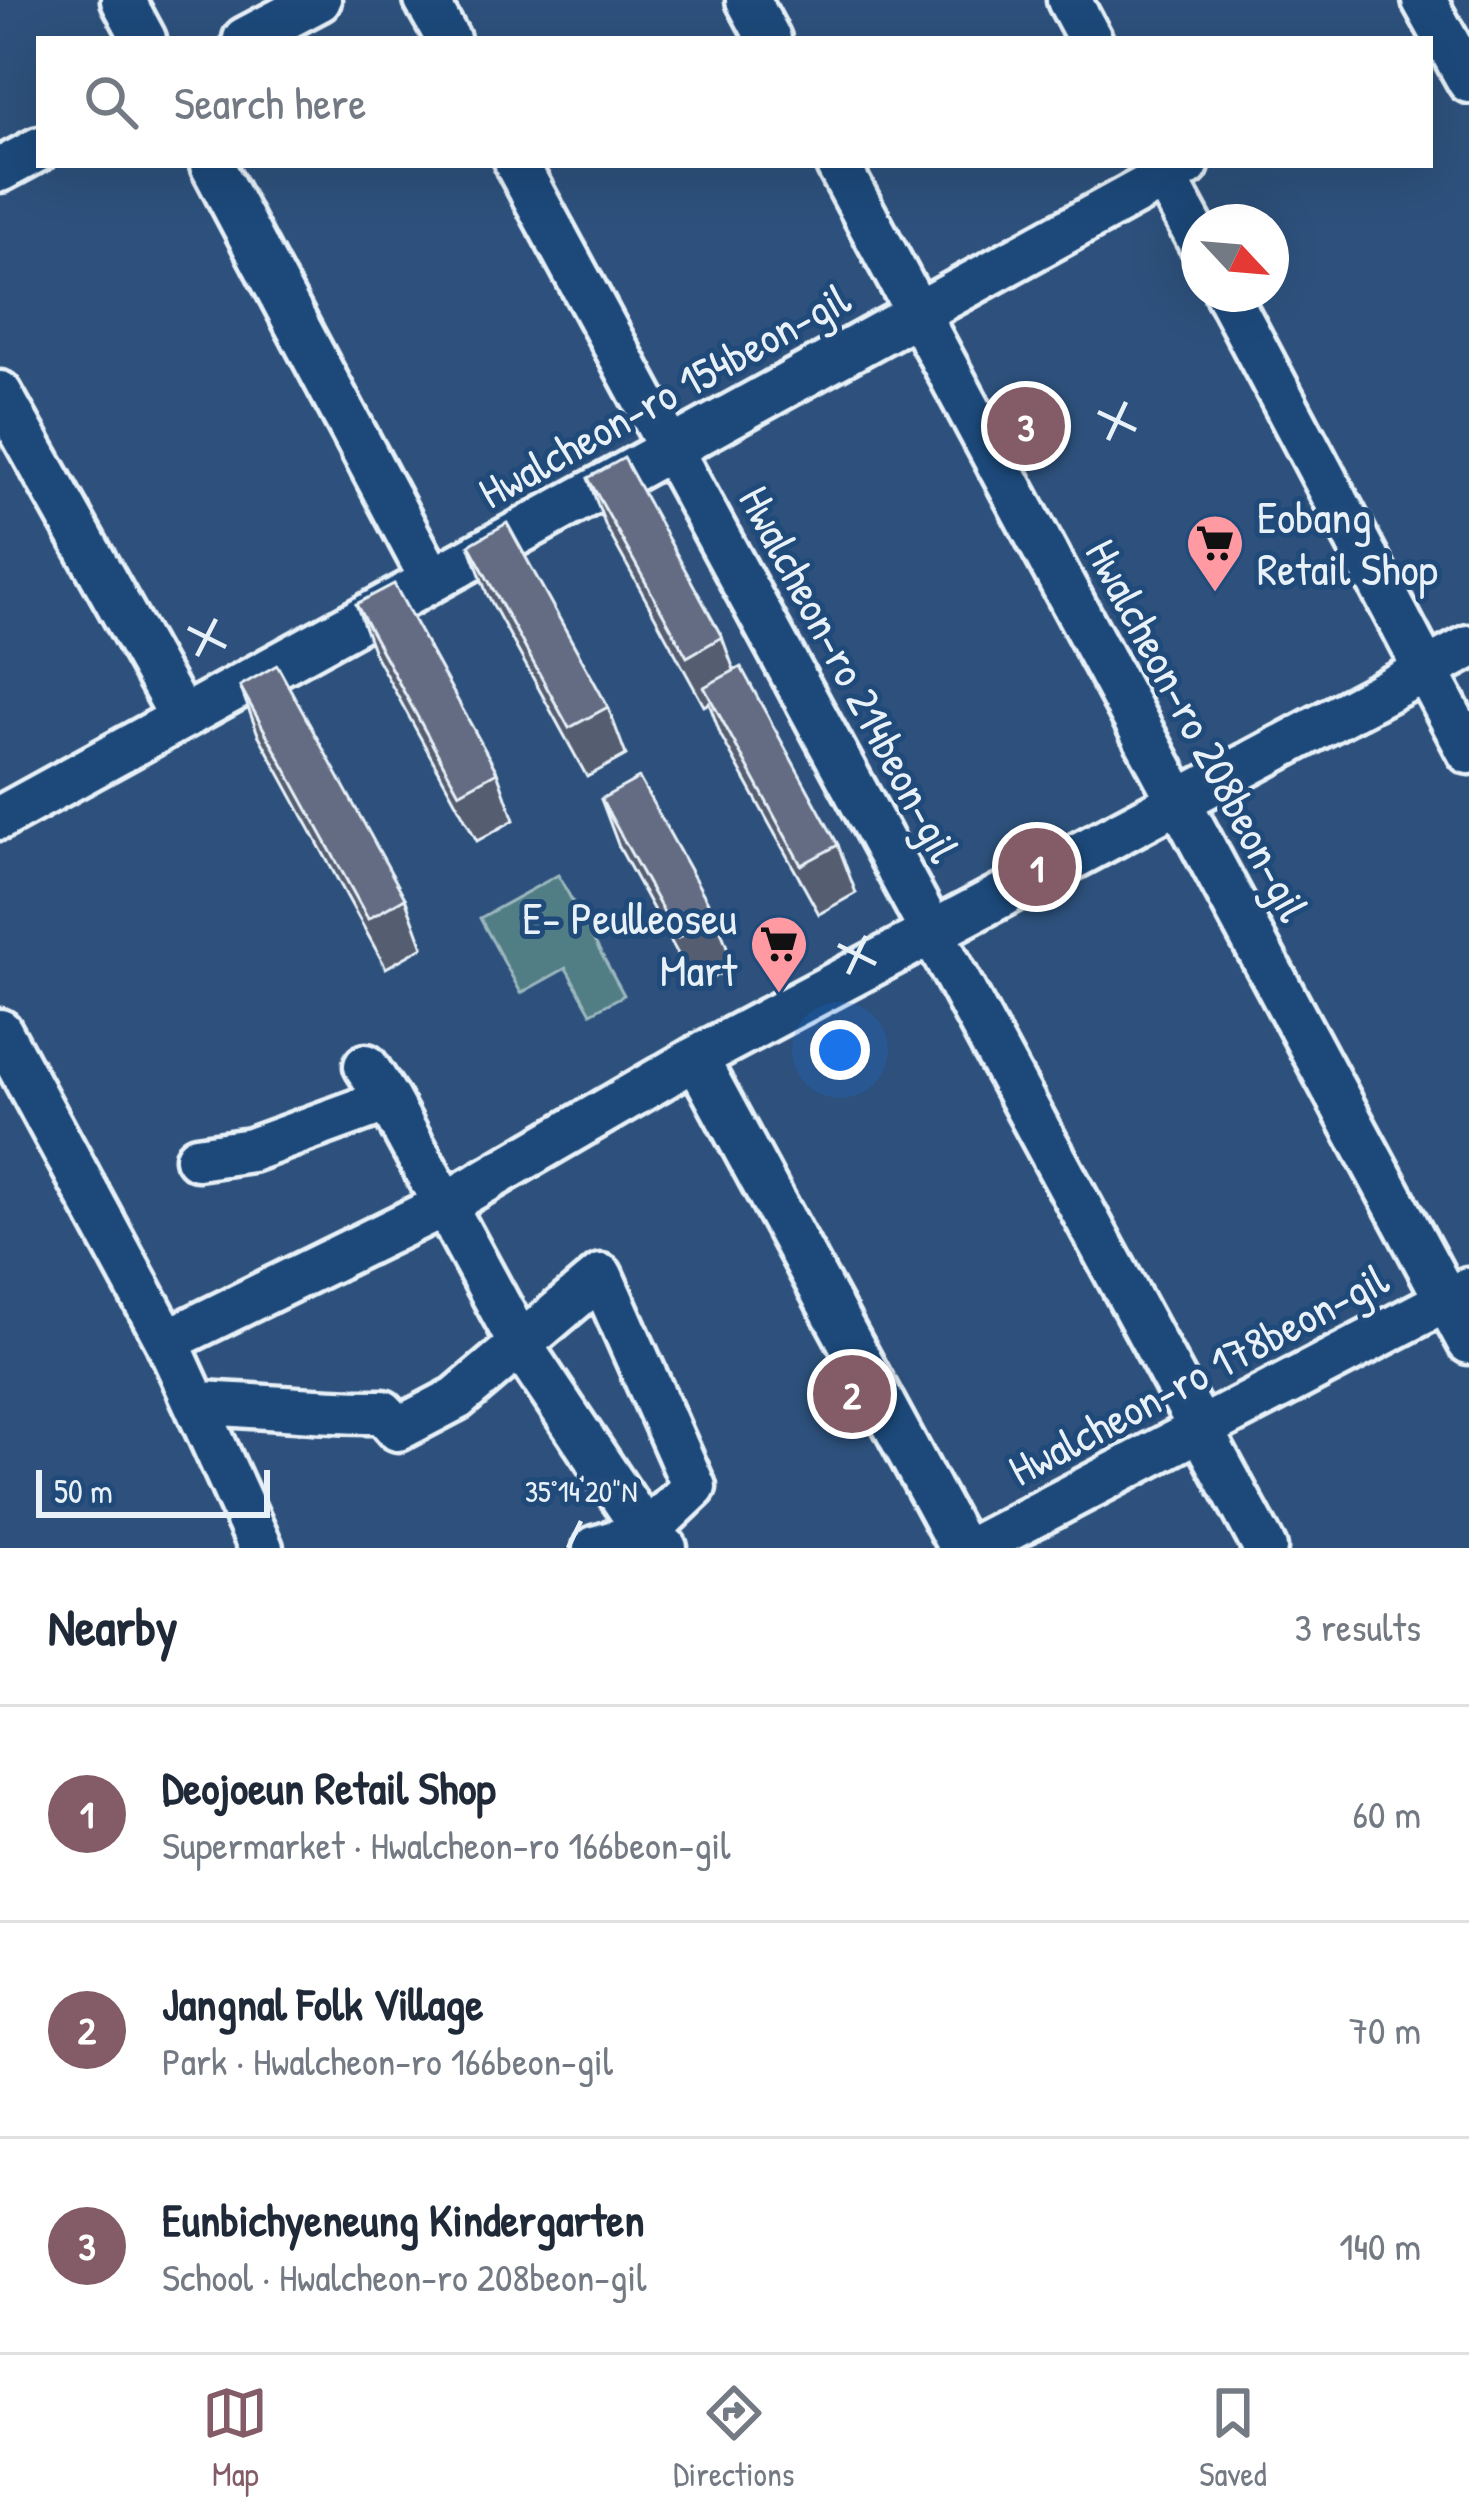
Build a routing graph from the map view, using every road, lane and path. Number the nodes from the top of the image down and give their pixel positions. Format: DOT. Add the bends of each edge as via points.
graph roads {
  1 [pos="123,0"];
  2 [pos="319,0"];
  3 [pos="426,0"];
  4 [pos="748,0"];
  5 [pos="1070,0"];
  6 [pos="1426,22"];
  7 [pos="142,36"];
  8 [pos="251,36"];
  9 [pos="446,36"];
  10 [pos="767,36"];
  11 [pos="1088,36"];
  12 [pos="1469,81"];
  13 [pos="36,151"];
  14 [pos="214,168"];
  15 [pos="519,168"];
  16 [pos="840,168"];
  17 [pos="1170,169"];
  18 [pos="0,170"];
  19 [pos="1184,204"];
  20 [pos="1237,312"];
  21 [pos="919,313"];
  22 [pos="0,393"];
  23 [pos="673,448"];
  24 [pos="432,580"];
  25 [pos="1469,647"];
  26 [pos="1426,670"];
  27 [pos="182,718"];
  28 [pos="1469,752"];
  29 [pos="1179,802"];
  30 [pos="0,818"];
  31 [pos="930,934"];
  32 [pos="0,1031"];
  33 [pos="696,1058"];
  34 [pos="197,1158"];
  35 [pos="444,1205"];
  36 [pos="1457,1295"];
  37 [pos="167,1341"];
  38 [pos="1469,1342"];
  39 [pos="521,1346"];
  40 [pos="197,1403"];
  41 [pos="1201,1430"];
  42 [pos="655,1540"];
  43 [pos="261,1548"];
  44 [pos="595,1548"];
  45 [pos="961,1548"];
  46 [pos="973,1548"];
  47 [pos="1265,1548"];
  1 -- 7 [label="street"];
  2 -- 8 [label="street"];
  3 -- 9 [label="street"];
  4 -- 10 [label="street"];
  5 -- 11 [label="street"];
  6 -- 12 [label="street"];
  13 -- 18 [label="street"];
  14 -- 24 [label="street"];
  15 -- 23 [label="street, Hwalcheon-ro 214beon-gil"];
  16 -- 21 [label="street, Hwalcheon-ro 208beon-gil"];
  17 -- 19 [label="street"];
  17 -- 21 [label="street, Hwalcheon-ro 154beon-gil"];
  20 -- 26 [label="street"];
  21 -- 23 [label="street, Hwalcheon-ro 154beon-gil"];
  21 -- 29 [label="street, Hwalcheon-ro 208beon-gil"];
  22 -- 27 [label="street"];
  23 -- 24 [label="street, Hwalcheon-ro 154beon-gil"];
  23 -- 31 [label="street, Hwalcheon-ro 214beon-gil"];
  24 -- 27 [label="street, Hwalcheon-ro 154beon-gil"];
  25 -- 26 [label="street"];
  26 -- 28 [label="street"];
  26 -- 29 [label="street"];
  27 -- 30 [label="street, Hwalcheon-ro 154beon-gil"];
  29 -- 31 [label="street"];
  29 -- 36 [label="street, Hwalcheon-ro 208beon-gil"];
  31 -- 33 [label="street"];
  31 -- 41 [label="street, Hwalcheon-ro 214beon-gil"];
  32 -- 37 [label="street"];
  33 -- 35 [label="street"];
  33 -- 45 [label="street"];
  34 -- 35 [label="street" via="251,1150 376,1083"];
  35 -- 37 [label="street"];
  35 -- 39 [label="street"];
  36 -- 38 [label="street, Hwalcheon-ro 208beon-gil"];
  36 -- 41 [label="street, Hwalcheon-ro 178beon-gil"];
  37 -- 40 [label="street"];
  39 -- 40 [label="street" via="457,1398 398,1429 383,1412"];
  39 -- 42 [label="street"];
  39 -- 42 [label="street" via="601,1276 694,1486"];
  40 -- 43 [label="street"];
  41 -- 46 [label="street, Hwalcheon-ro 178beon-gil"];
  41 -- 47 [label="street, Hwalcheon-ro 214beon-gil"];
  42 -- 44 [label="street"];
}
